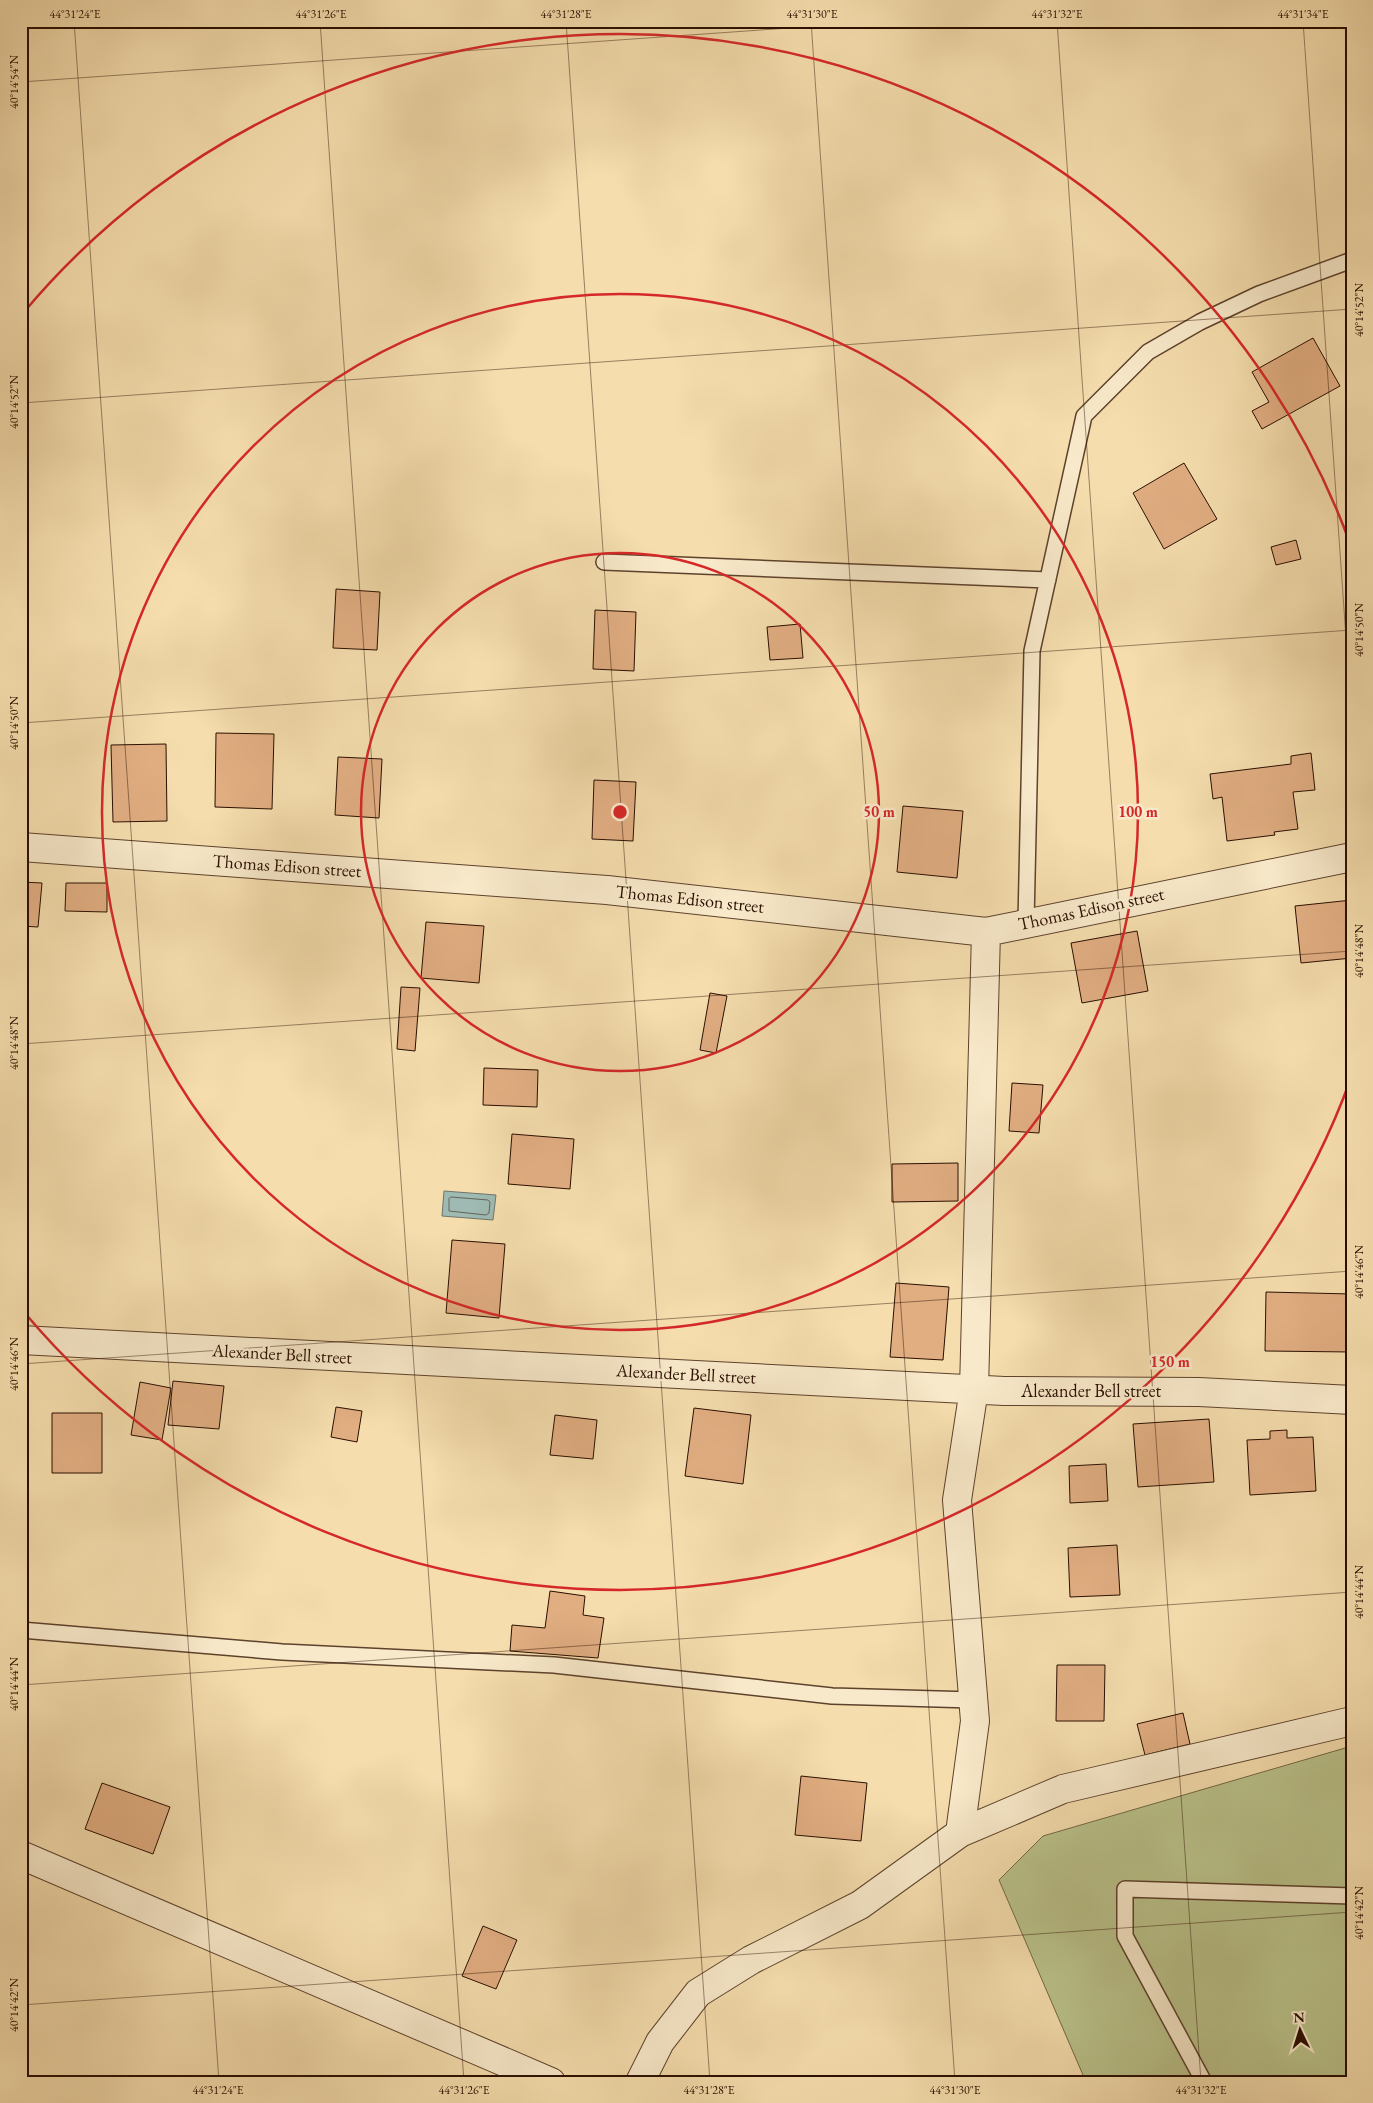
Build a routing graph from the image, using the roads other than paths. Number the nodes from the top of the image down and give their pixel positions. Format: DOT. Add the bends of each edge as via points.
graph roads {
  1 [pos="1352,260"];
  2 [pos="604,562"];
  3 [pos="1048,580"];
  4 [pos="21,847"];
  5 [pos="1352,857"];
  6 [pos="1026,922"];
  7 [pos="986,932"];
  8 [pos="21,1340"];
  9 [pos="974,1389"];
  10 [pos="1352,1400"];
  11 [pos="21,1630"];
  12 [pos="973,1700"];
  13 [pos="1352,1721"];
  14 [pos="960,1833"];
  15 [pos="21,1855"];
  16 [pos="1352,1896"];
  17 [pos="551,2082"];
  18 [pos="640,2082"];
  19 [pos="1204,2082"];
  1 -- 3 [label="lane" via="1259,294 1200,322 1148,352 1084,416"];
  2 -- 3 [label="lane"];
  3 -- 6 [label="lane" via="1032,651"];
  4 -- 7 [label="street, Thomas Edison street" via="607,890"];
  5 -- 6 [label="street, Thomas Edison street"];
  6 -- 7 [label="street, Thomas Edison street"];
  7 -- 9 [label="street"];
  8 -- 9 [label="street, Alexander Bell street"];
  9 -- 10 [label="street, Alexander Bell street" via="1199,1392"];
  9 -- 12 [label="street" via="957,1500"];
  11 -- 12 [label="lane" via="282,1652 554,1665 832,1696"];
  12 -- 14 [label="street" via="975,1721"];
  13 -- 14 [label="street" via="1063,1789"];
  14 -- 18 [label="street" via="860,1905 751,1960 698,1993 660,2042"];
  15 -- 17 [label="street"];
  16 -- 19 [label="lane" via="1125,1889 1125,1936"];
}
